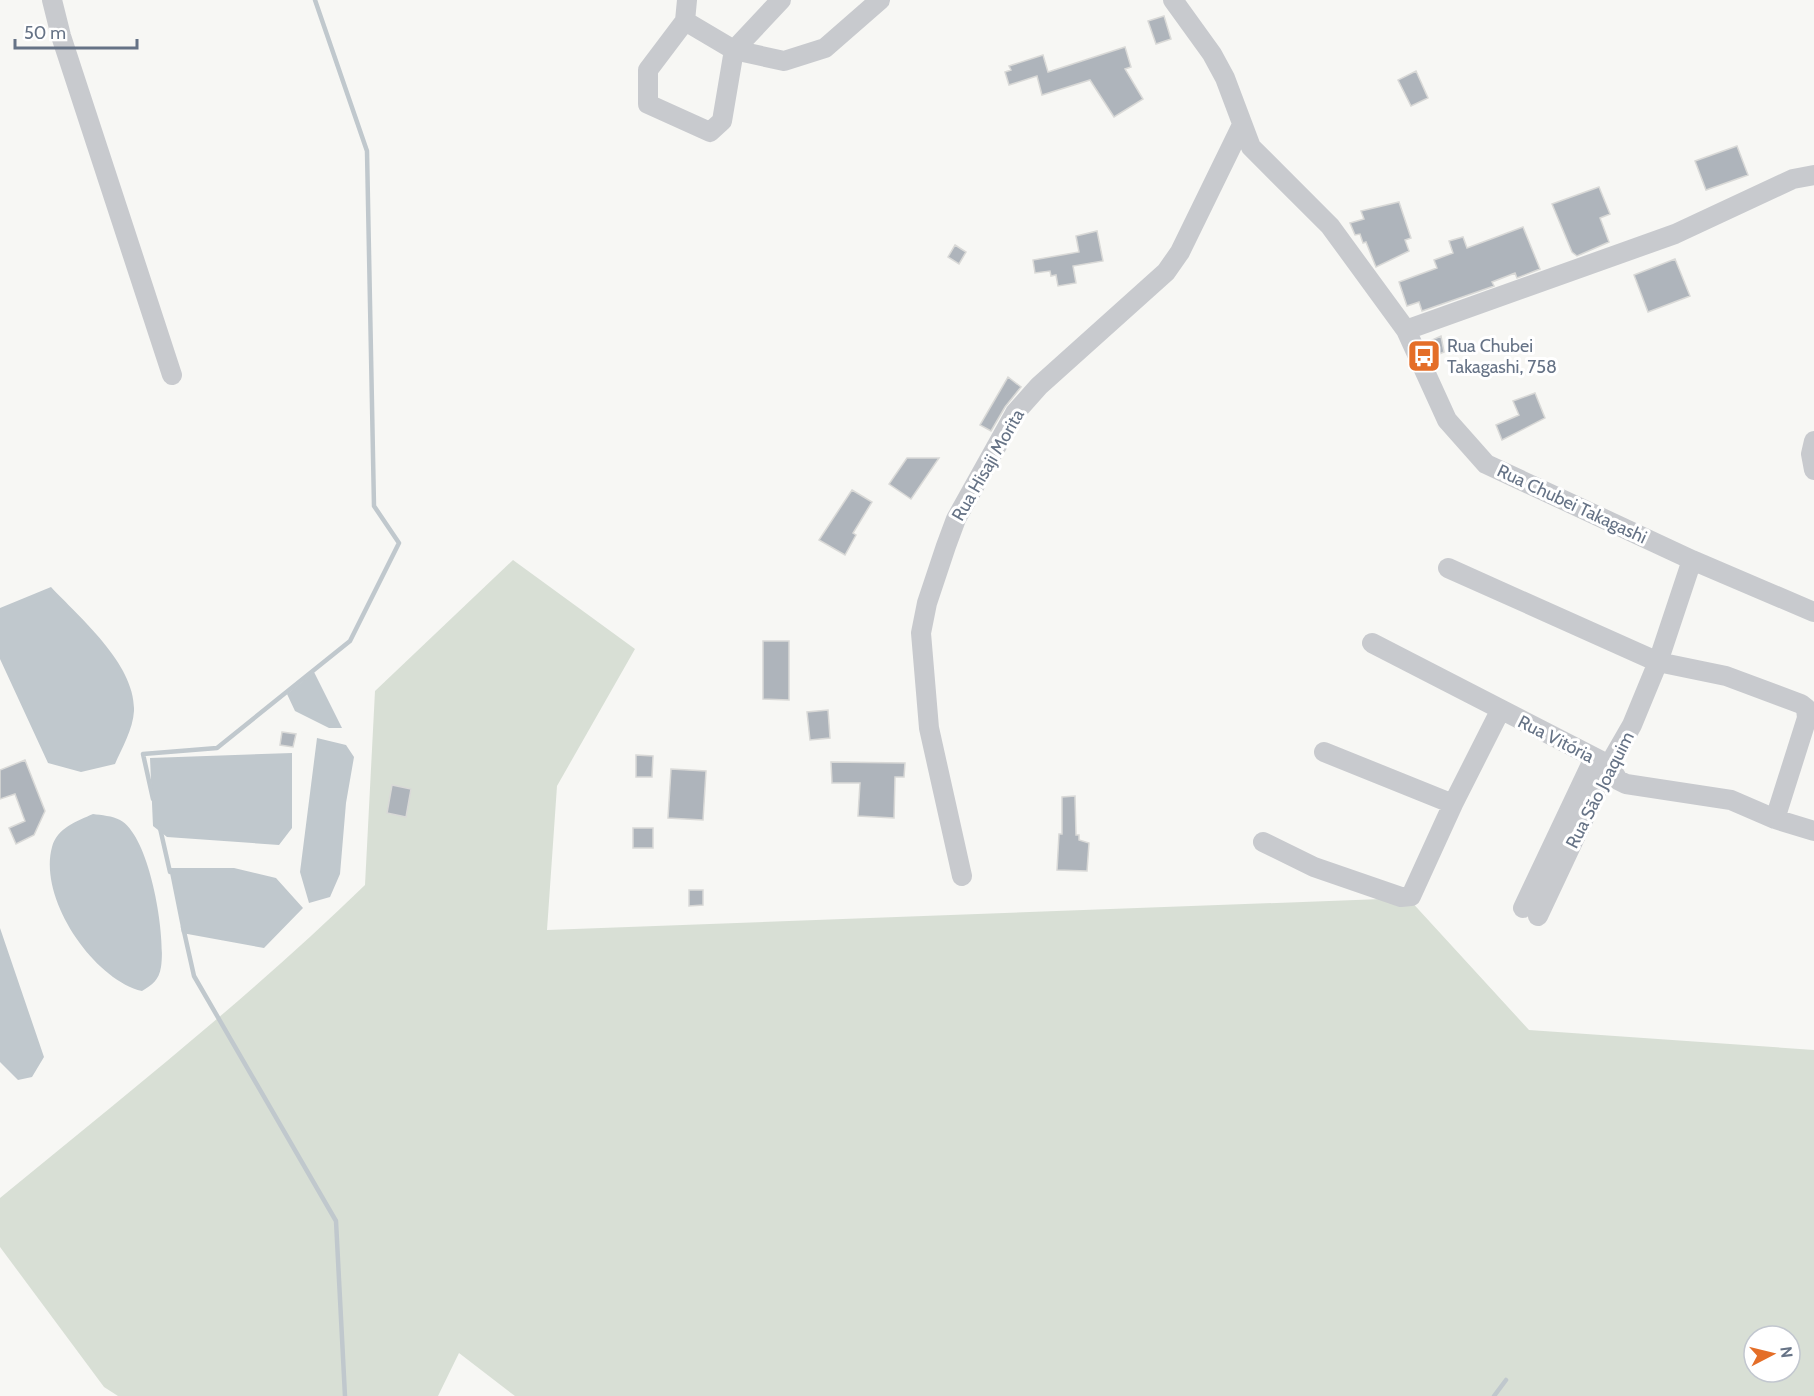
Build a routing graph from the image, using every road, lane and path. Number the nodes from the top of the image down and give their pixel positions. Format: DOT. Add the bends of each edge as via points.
graph roads {
  1 [pos="52,0"];
  2 [pos="687,0"];
  3 [pos="781,0"];
  4 [pos="880,0"];
  5 [pos="1173,0"];
  6 [pos="685,21"];
  7 [pos="734,50"];
  8 [pos="1241,127"];
  9 [pos="1814,175"];
  10 [pos="1406,330"];
  11 [pos="172,375"];
  12 [pos="1814,441"];
  13 [pos="1814,470"];
  14 [pos="1692,560"];
  15 [pos="1448,568"];
  16 [pos="1814,612"];
  17 [pos="1372,643"];
  18 [pos="1658,662"];
  19 [pos="1500,711"];
  20 [pos="1324,752"];
  21 [pos="1601,762"];
  22 [pos="1453,804"];
  23 [pos="1775,819"];
  24 [pos="1814,831"];
  25 [pos="1263,842"];
  26 [pos="962,876"];
  27 [pos="1530,912"];
  1 -- 11 [label="street"];
  2 -- 6 [label="street"];
  3 -- 7 [label="street"];
  4 -- 7 [label="street" via="825,48 784,62"];
  5 -- 8 [label="street, Rua Chubei Takagashi" via="1221,70"];
  6 -- 7 [label="street"];
  6 -- 7 [label="street" via="648,70 648,104 710,132 722,121"];
  8 -- 10 [label="street, Rua Chubei Takagashi" via="1251,147 1330,226"];
  8 -- 26 [label="street, Rua Hisaji Morita" via="1180,252 1166,272 1039,386 1015,413 956,519 927,603 921,633 929,728"];
  9 -- 10 [label="street" via="1793,179 1675,234"];
  10 -- 14 [label="street, Rua Chubei Takagashi" via="1447,420 1486,464"];
  12 -- 13 [label="street"];
  14 -- 16 [label="street, Rua Chubei Takagashi"];
  14 -- 18 [label="street, Rua São Joaquim"];
  15 -- 18 [label="street"];
  17 -- 19 [label="street, Rua Vitória"];
  18 -- 21 [label="street, Rua São Joaquim" via="1632,725"];
  18 -- 23 [label="street" via="1726,676 1806,708 1807,718"];
  19 -- 21 [label="street, Rua Vitória"];
  19 -- 22 [label="street"];
  20 -- 22 [label="street"];
  21 -- 23 [label="street, Rua Vitória" via="1618,780 1631,786 1731,800"];
  21 -- 27 [label="street, Rua São Joaquim"];
  22 -- 25 [label="street" via="1415,890 1406,897 1314,867"];
  23 -- 24 [label="street, Rua Vitória"];
}
